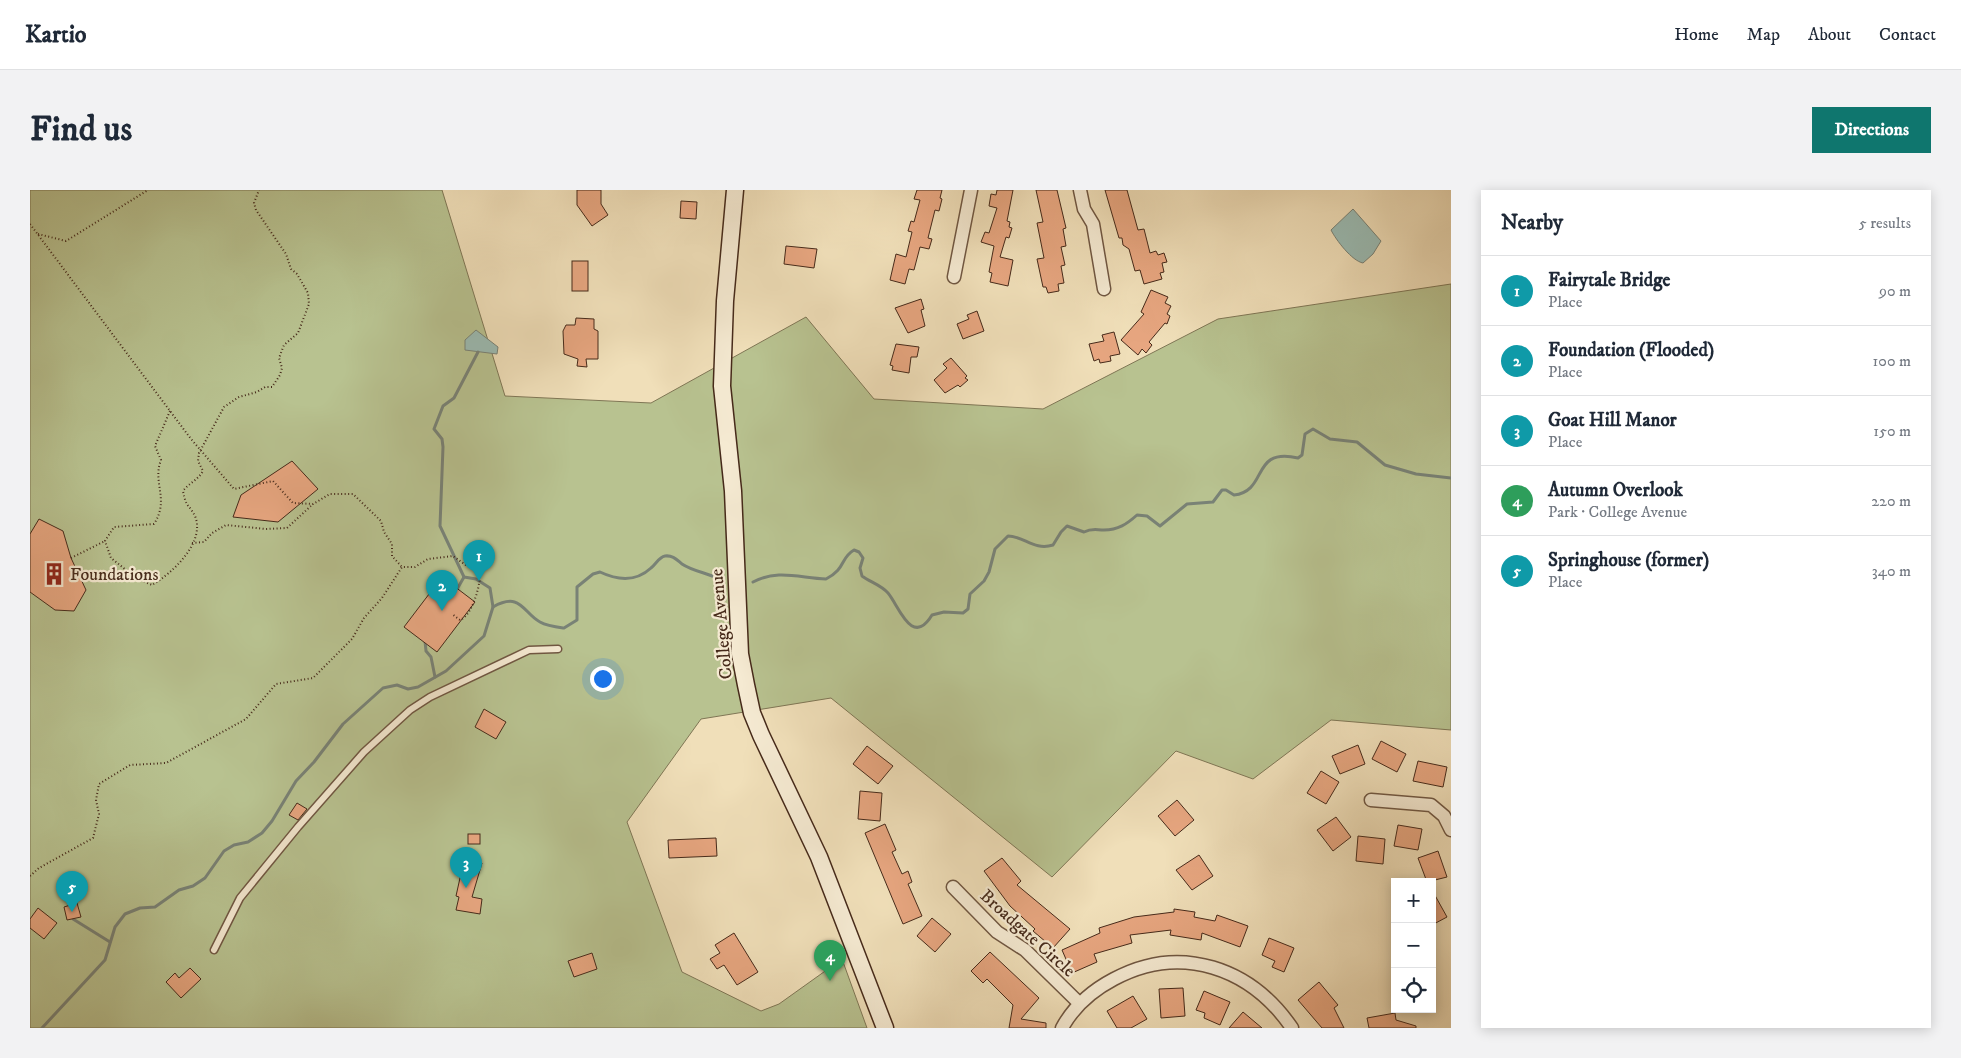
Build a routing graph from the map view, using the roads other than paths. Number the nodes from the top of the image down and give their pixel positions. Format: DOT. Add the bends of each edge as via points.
graph roads {
  1 [pos="735,190"];
  2 [pos="971,190"];
  3 [pos="1080,190"];
  4 [pos="954,277"];
  5 [pos="1104,289"];
  6 [pos="558,649"];
  7 [pos="1371,800"];
  8 [pos="1451,830"];
  9 [pos="953,887"];
  10 [pos="214,950"];
  11 [pos="1079,1004"];
  12 [pos="885,1028"];
  13 [pos="1062,1028"];
  14 [pos="1292,1028"];
  1 -- 12 [label="street, College Avenue" via="722,386 733,491 740,654 752,713 819,857"];
  2 -- 4 [label="street"];
  3 -- 5 [label="street" via="1084,209 1093,224"];
  6 -- 10 [label="lane" via="529,650 430,697 410,710 364,752 240,898"];
  7 -- 8 [label="street" via="1431,805 1444,816"];
  9 -- 11 [label="street, Broadgate Circle" via="997,932 1025,950"];
  11 -- 13 [label="street"];
  11 -- 14 [label="street" via="1103,984 1127,972 1150,965 1196,963 1236,976 1253,986 1280,1010"];
}
